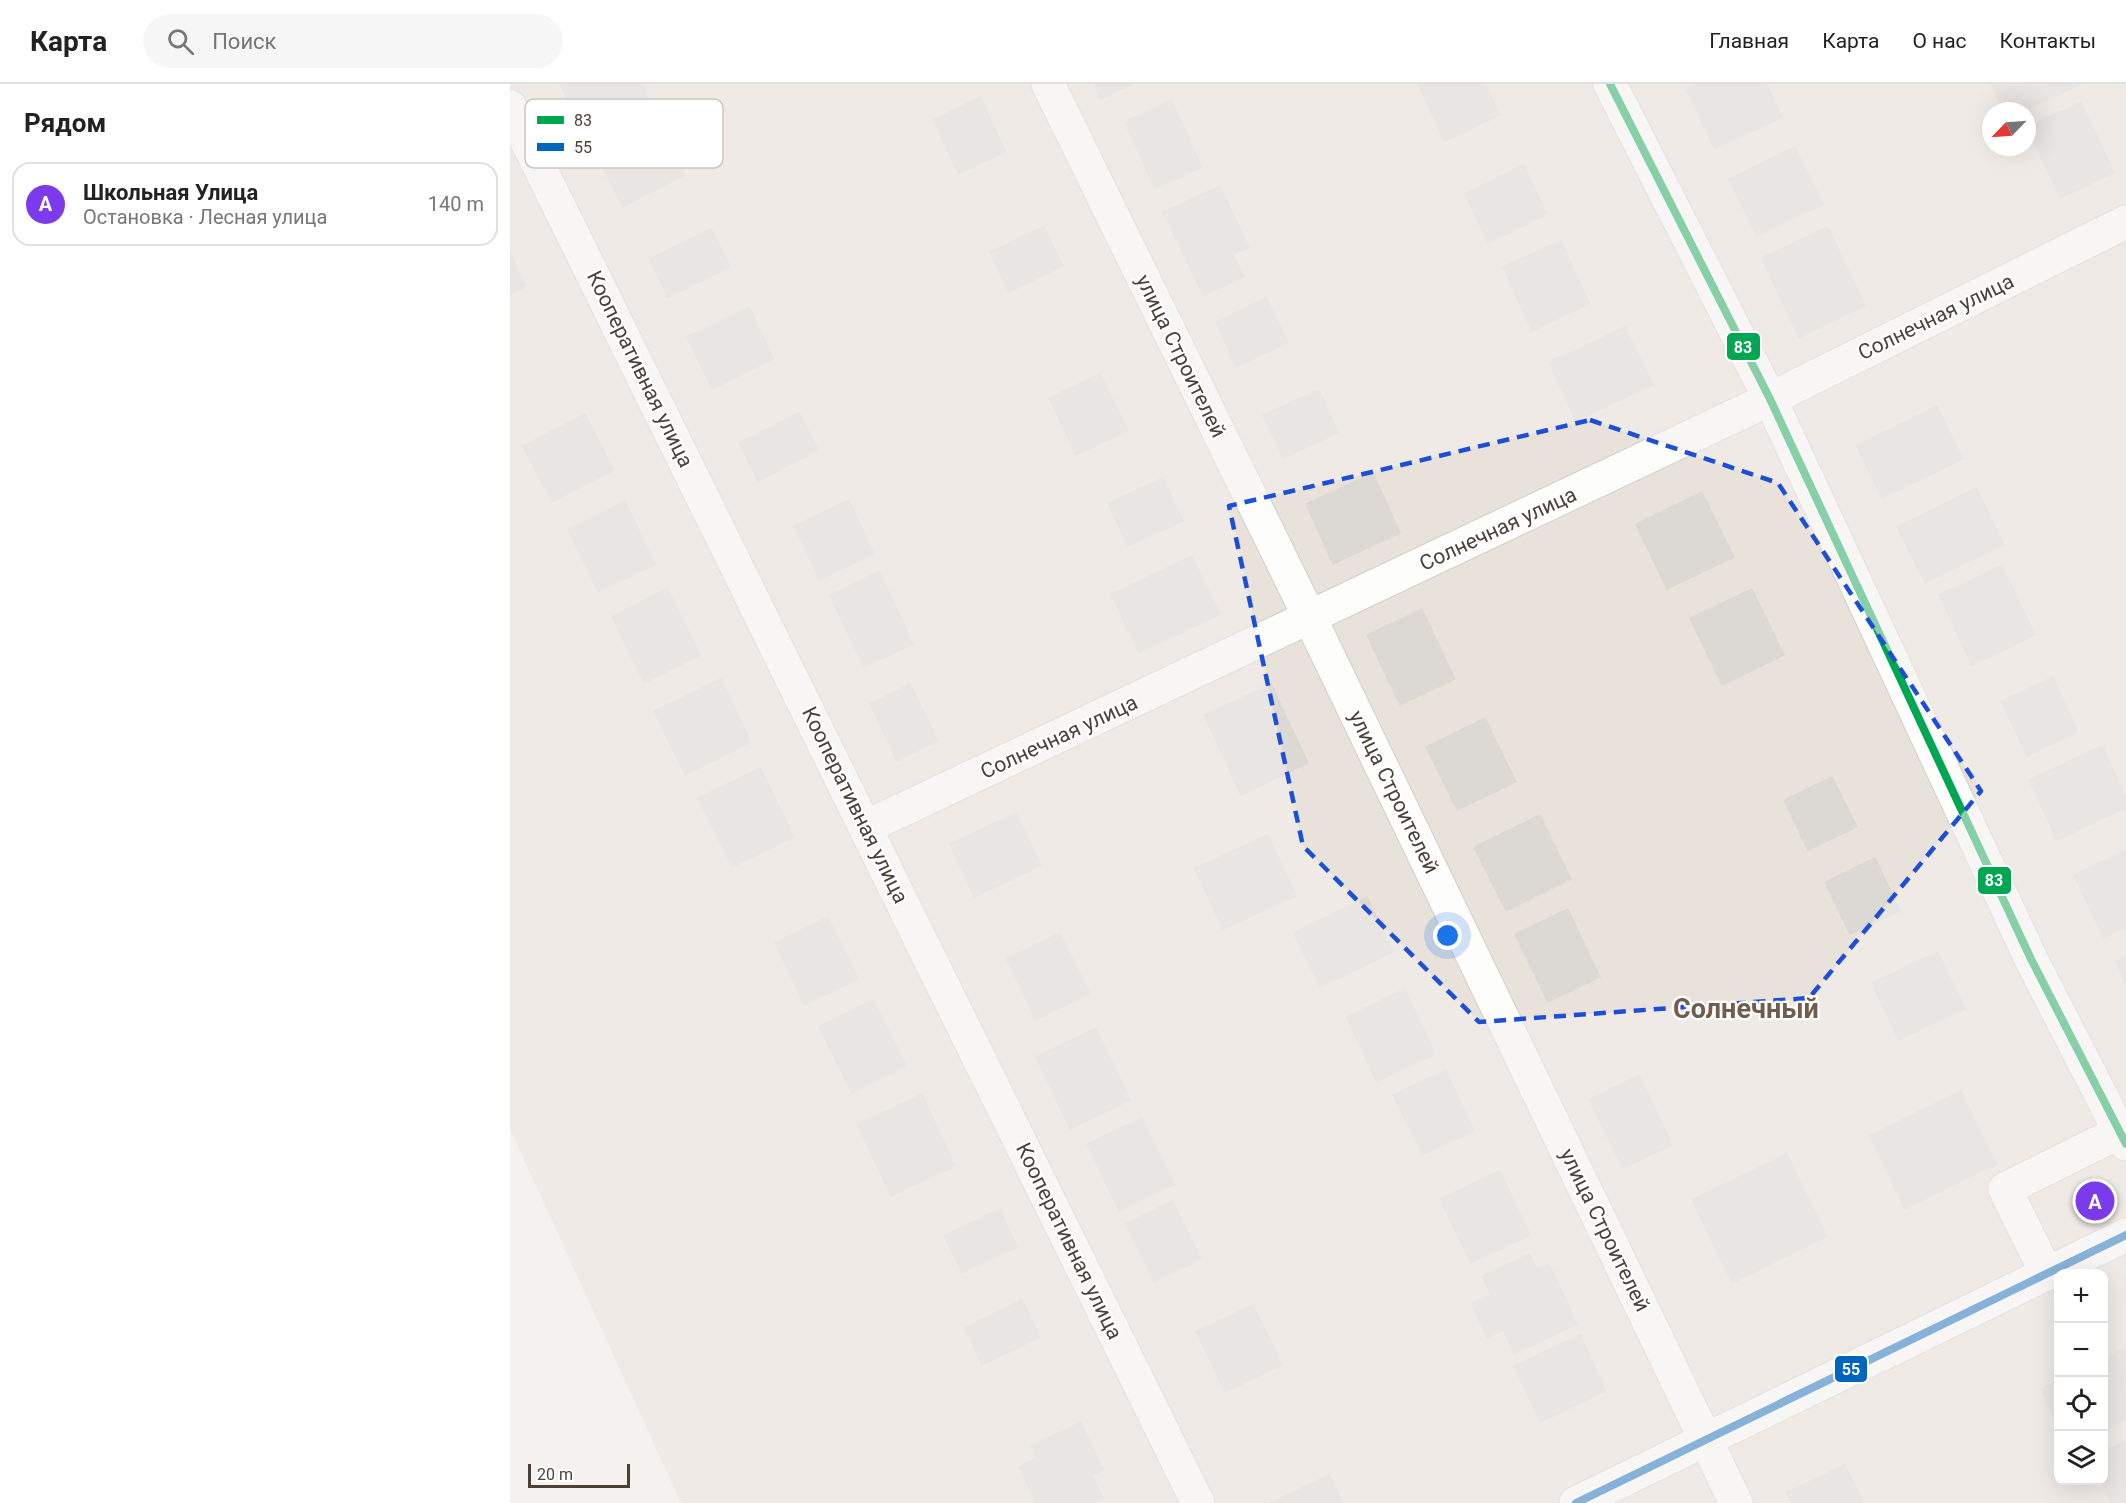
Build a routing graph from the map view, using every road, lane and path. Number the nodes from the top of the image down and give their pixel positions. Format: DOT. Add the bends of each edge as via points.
graph roads {
  1 [pos="1048,84"];
  2 [pos="1610,84"];
  3 [pos="510,107"];
  4 [pos="525,137"];
  5 [pos="540,168"];
  6 [pos="2126,222"];
  7 [pos="1770,399"];
  8 [pos="1310,618"];
  9 [pos="866,827"];
  10 [pos="2123,1138"];
  11 [pos="2126,1235"];
  12 [pos="2046,1274"];
  13 [pos="1706,1440"];
  14 [pos="1198,1503"];
  15 [pos="1576,1503"];
  16 [pos="1736,1503"];
  1 -- 8 [label="street, улица Строителей"];
  2 -- 7 [label="street"];
  3 -- 4 [label="street, Кооперативная улица"];
  5 -- 9 [label="street, Кооперативная улица"];
  6 -- 7 [label="street, Солнечная улица"];
  7 -- 8 [label="street, Солнечная улица"];
  7 -- 10 [label="street" via="2026,948"];
  8 -- 9 [label="street, Солнечная улица"];
  8 -- 13 [label="street, улица Строителей"];
  9 -- 14 [label="street, Кооперативная улица"];
  10 -- 12 [label="street" via="2005,1189"];
  11 -- 12 [label="street"];
  12 -- 13 [label="street"];
  13 -- 15 [label="street"];
  13 -- 16 [label="street, улица Строителей"];
}
